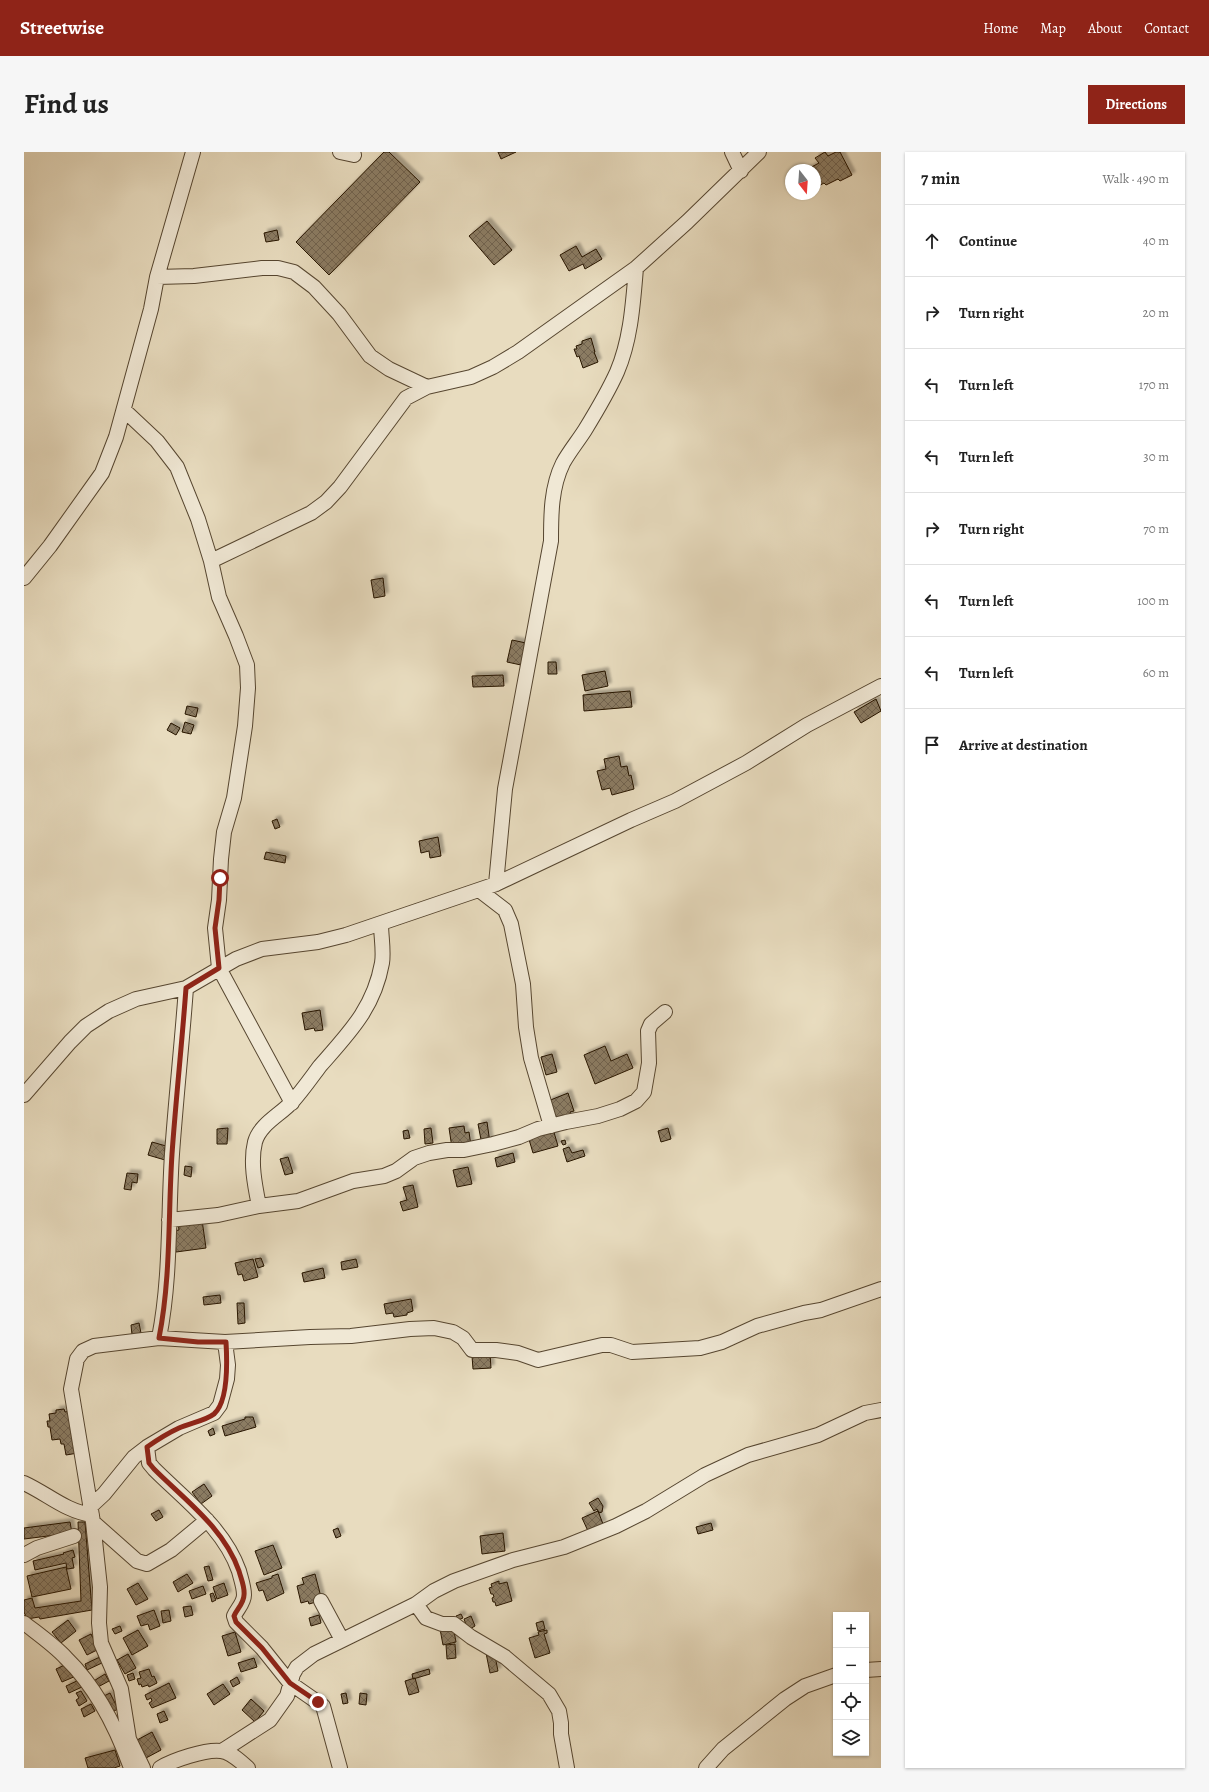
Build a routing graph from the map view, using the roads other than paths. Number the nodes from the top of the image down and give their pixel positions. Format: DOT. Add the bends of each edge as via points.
graph roads {
  1 [pos="192,152"];
  2 [pos="732,152"];
  3 [pos="759,152"];
  4 [pos="741,170"];
  5 [pos="636,268"];
  6 [pos="158,277"];
  7 [pos="427,387"];
  8 [pos="124,410"];
  9 [pos="211,561"];
  10 [pos="24,578"];
  11 [pos="881,686"];
  12 [pos="496,884"];
  13 [pos="479,890"];
  14 [pos="381,924"];
  15 [pos="219,968"];
  16 [pos="186,988"];
  17 [pos="665,1012"];
  18 [pos="24,1095"];
  19 [pos="292,1103"];
  20 [pos="550,1126"];
  21 [pos="259,1206"];
  22 [pos="169,1220"];
  23 [pos="881,1289"];
  24 [pos="159,1338"];
  25 [pos="226,1342"];
  26 [pos="881,1410"];
  27 [pos="147,1447"];
  28 [pos="24,1484"];
  29 [pos="92,1514"];
  30 [pos="207,1520"];
  31 [pos="74,1536"];
  32 [pos="24,1555"];
  33 [pos="322,1601"];
  34 [pos="416,1604"];
  35 [pos="24,1623"];
  36 [pos="342,1640"];
  37 [pos="881,1669"];
  38 [pos="869,1670"];
  39 [pos="833,1676"];
  40 [pos="290,1683"];
  41 [pos="222,1751"];
  42 [pos="131,1768"];
  43 [pos="143,1768"];
  44 [pos="160,1768"];
  45 [pos="248,1768"];
  46 [pos="340,1768"];
  47 [pos="567,1768"];
  48 [pos="706,1768"];
  1 -- 6 [label="street"];
  2 -- 4 [label="street"];
  3 -- 4 [label="street"];
  4 -- 5 [label="street"];
  5 -- 7 [label="street" via="493,367 471,377"];
  5 -- 12 [label="street" via="630,326 618,370 589,424 563,463 556,482 551,514 551,540 504,789"];
  6 -- 7 [label="street" via="262,268 294,272 314,287 339,314 370,356"];
  6 -- 8 [label="street"];
  7 -- 9 [label="street" via="410,396 398,407 326,502 292,523"];
  8 -- 9 [label="street" via="157,441 177,467 198,519"];
  8 -- 10 [label="street" via="102,473"];
  9 -- 15 [label="street" via="219,597 247,665 248,688 241,757 220,860 215,928"];
  11 -- 12 [label="street" via="807,725 746,763 675,801"];
  12 -- 13 [label="street"];
  13 -- 14 [label="street"];
  13 -- 20 [label="street" via="505,910 511,924 523,984 531,1058"];
  14 -- 15 [label="street" via="318,942 262,949"];
  14 -- 19 [label="street" via="382,962 373,995 357,1024"];
  15 -- 16 [label="street"];
  15 -- 19 [label="street"];
  16 -- 18 [label="street" via="136,999 109,1011 86,1026"];
  16 -- 22 [label="street" via="172,1149"];
  17 -- 20 [label="street" via="651,1024 648,1031 648,1076 644,1092 636,1100 620,1109 598,1116"];
  19 -- 21 [label="street" via="266,1126 255,1141 253,1156"];
  20 -- 21 [label="street" via="493,1144 429,1153 414,1158 384,1176 352,1181 298,1201"];
  21 -- 22 [label="street" via="236,1212"];
  22 -- 24 [label="street" via="165,1305"];
  23 -- 25 [label="street" via="821,1310 757,1326 722,1342 700,1348 632,1352 611,1345 602,1345 538,1360 518,1353 472,1350 463,1338 453,1332 434,1328 351,1336"];
  24 -- 25 [label="street"];
  24 -- 29 [label="street" via="94,1346 83,1351 77,1359 71,1389"];
  25 -- 27 [label="street" via="227,1379 220,1405 214,1414 179,1428"];
  26 -- 34 [label="street" via="865,1413 818,1435 748,1455 705,1475 616,1526 564,1547 513,1560 454,1581"];
  27 -- 29 [label="street" via="134,1457 104,1494"];
  27 -- 30 [label="street" via="149,1463"];
  28 -- 29 [label="street" via="71,1510"];
  29 -- 30 [label="street" via="137,1561 147,1564 171,1550"];
  29 -- 43 [label="street" via="100,1587 101,1643 121,1690 129,1738"];
  30 -- 40 [label="street" via="227,1546 243,1582 245,1596 234,1616 236,1622 262,1648"];
  31 -- 32 [label="street"];
  33 -- 36 [label="street"];
  34 -- 36 [label="street"];
  34 -- 47 [label="street" via="426,1618 442,1624 454,1624 505,1657 549,1694 559,1712"];
  35 -- 42 [label="street" via="66,1658 91,1688 112,1725"];
  36 -- 40 [label="street" via="303,1661 297,1667"];
  37 -- 38 [label="street"];
  39 -- 48 [label="street" via="805,1686 785,1699 723,1749"];
  40 -- 41 [label="street" via="288,1696 270,1720"];
  40 -- 46 [label="street" via="323,1706"];
  41 -- 44 [label="street" via="190,1757"];
  41 -- 45 [label="street"];
}
